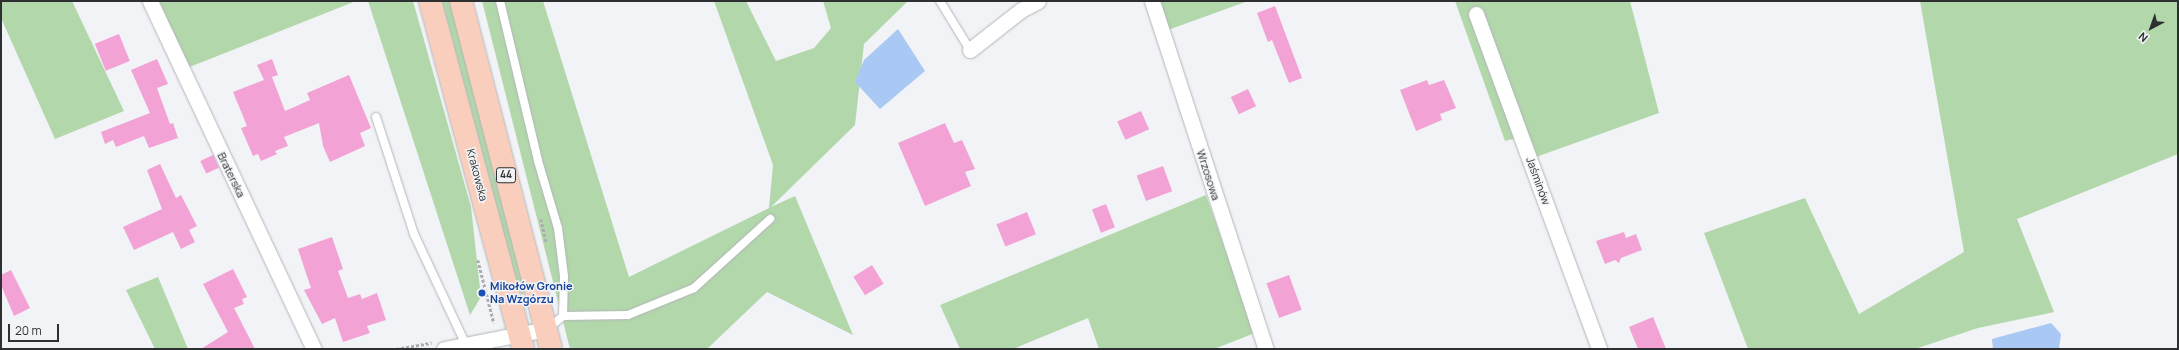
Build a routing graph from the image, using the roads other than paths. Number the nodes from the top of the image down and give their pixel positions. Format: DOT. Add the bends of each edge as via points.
graph roads {
  1 [pos="150,1"];
  2 [pos="430,1"];
  3 [pos="461,1"];
  4 [pos="500,1"];
  5 [pos="940,1"];
  6 [pos="1038,1"];
  7 [pos="1152,1"];
  8 [pos="1476,14"];
  9 [pos="970,50"];
  10 [pos="376,117"];
  11 [pos="770,219"];
  12 [pos="554,332"];
  13 [pos="521,342"];
  14 [pos="466,345"];
  15 [pos="314,349"];
  16 [pos="444,349"];
  17 [pos="1266,349"];
  18 [pos="1599,349"];
  1 -- 15 [label="street, Braterska"];
  2 -- 13 [label="main road, Krakowska / 44"];
  3 -- 12 [label="main road, 44"];
  4 -- 12 [label="lane" via="538,161 558,228 564,276"];
  5 -- 9 [label="lane"];
  6 -- 9 [label="street" via="1021,10"];
  7 -- 17 [label="street, Wrzosowa"];
  8 -- 18 [label="street, Jaśminów"];
  10 -- 14 [label="lane" via="414,234"];
  11 -- 12 [label="lane" via="694,288 628,315"];
  12 -- 13 [label="street"];
  13 -- 14 [label="street" via="498,339"];
  14 -- 16 [label="street"];
}
